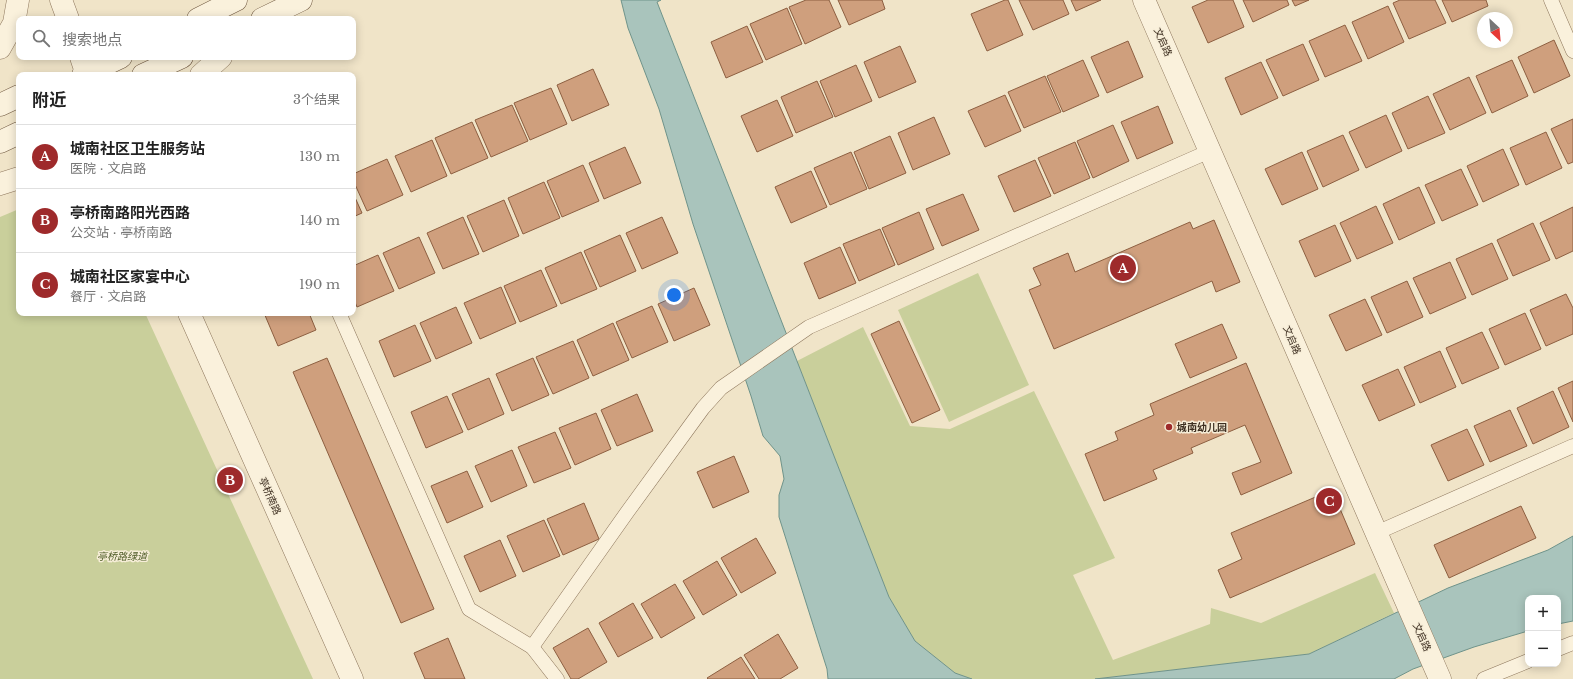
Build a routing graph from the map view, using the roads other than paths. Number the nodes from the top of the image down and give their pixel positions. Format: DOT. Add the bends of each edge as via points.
graph roads {
  1 [pos="18,0"];
  2 [pos="62,0"];
  3 [pos="236,0"];
  4 [pos="302,0"];
  5 [pos="1144,0"];
  6 [pos="1550,0"];
  7 [pos="67,16"];
  8 [pos="204,16"];
  9 [pos="269,16"];
  10 [pos="0,48"];
  11 [pos="1573,51"];
  12 [pos="113,60"];
  13 [pos="176,60"];
  14 [pos="218,60"];
  15 [pos="85,70"];
  16 [pos="150,72"];
  17 [pos="204,72"];
  18 [pos="16,97"];
  19 [pos="0,105"];
  20 [pos="16,134"];
  21 [pos="0,142"];
  22 [pos="1210,151"];
  23 [pos="16,179"];
  24 [pos="0,184"];
  25 [pos="191,316"];
  26 [pos="340,316"];
  27 [pos="1573,446"];
  28 [pos="1376,533"];
  29 [pos="1573,643"];
  30 [pos="532,647"];
  31 [pos="1561,648"];
  32 [pos="1525,662"];
  33 [pos="352,679"];
  34 [pos="557,679"];
  35 [pos="1440,679"];
  36 [pos="1484,679"];
  1 -- 10 [label="street" via="14,23"];
  2 -- 7 [label="street"];
  3 -- 8 [label="street"];
  4 -- 9 [label="street"];
  5 -- 22 [label="street, 文启路"];
  6 -- 11 [label="lane"];
  12 -- 15 [label="street"];
  13 -- 16 [label="street"];
  14 -- 17 [label="street"];
  18 -- 19 [label="street"];
  20 -- 21 [label="street"];
  22 -- 28 [label="street, 文启路"];
  22 -- 30 [label="lane" via="809,328 721,388 703,408"];
  23 -- 24 [label="street"];
  25 -- 33 [label="street, 亭桥南路"];
  26 -- 30 [label="lane" via="468,609"];
  27 -- 28 [label="lane"];
  28 -- 35 [label="street, 文启路"];
  29 -- 31 [label="lane"];
  30 -- 34 [label="lane"];
  32 -- 36 [label="lane"];
}
